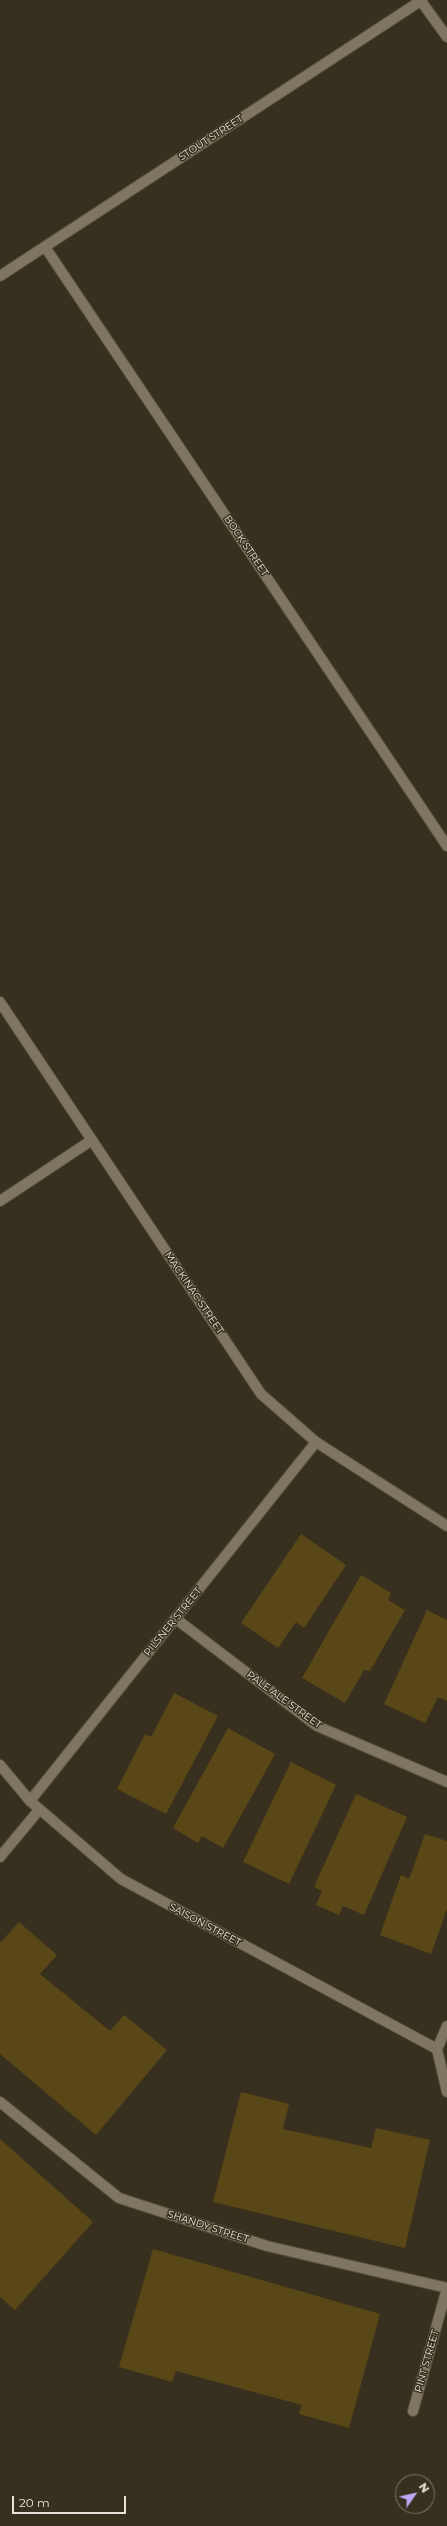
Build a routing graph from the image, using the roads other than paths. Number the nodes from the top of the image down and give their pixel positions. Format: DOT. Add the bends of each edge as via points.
graph roads {
  1 [pos="422,0"];
  2 [pos="447,37"];
  3 [pos="45,247"];
  4 [pos="0,276"];
  5 [pos="447,846"];
  6 [pos="0,1002"];
  7 [pos="92,1140"];
  8 [pos="0,1201"];
  9 [pos="316,1442"];
  10 [pos="447,1526"];
  11 [pos="176,1619"];
  12 [pos="0,1765"];
  13 [pos="447,1782"];
  14 [pos="30,1802"];
  15 [pos="39,1810"];
  16 [pos="0,1857"];
  17 [pos="447,2026"];
  18 [pos="437,2049"];
  19 [pos="447,2092"];
  20 [pos="0,2102"];
  21 [pos="447,2288"];
  22 [pos="413,2411"];
  1 -- 2 [label="street"];
  1 -- 3 [label="street, STOUT STREET"];
  3 -- 4 [label="street, STOUT STREET"];
  3 -- 5 [label="street, BOCK STREET"];
  6 -- 7 [label="street, MACKINAC STREET"];
  7 -- 8 [label="street"];
  7 -- 9 [label="street, MACKINAC STREET" via="261,1394"];
  9 -- 10 [label="street, MACKINAC STREET"];
  9 -- 11 [label="street, PILSNER STREET"];
  11 -- 13 [label="street, PALE ALE STREET" via="317,1726"];
  11 -- 14 [label="street, PILSNER STREET"];
  12 -- 14 [label="street, SAISON STREET"];
  14 -- 15 [label="street, SAISON STREET"];
  15 -- 16 [label="street"];
  15 -- 18 [label="street, SAISON STREET" via="121,1879"];
  17 -- 18 [label="street"];
  18 -- 19 [label="street"];
  20 -- 21 [label="street, SHANDY STREET" via="119,2198 267,2246"];
  21 -- 22 [label="street, PINT STREET"];
}
